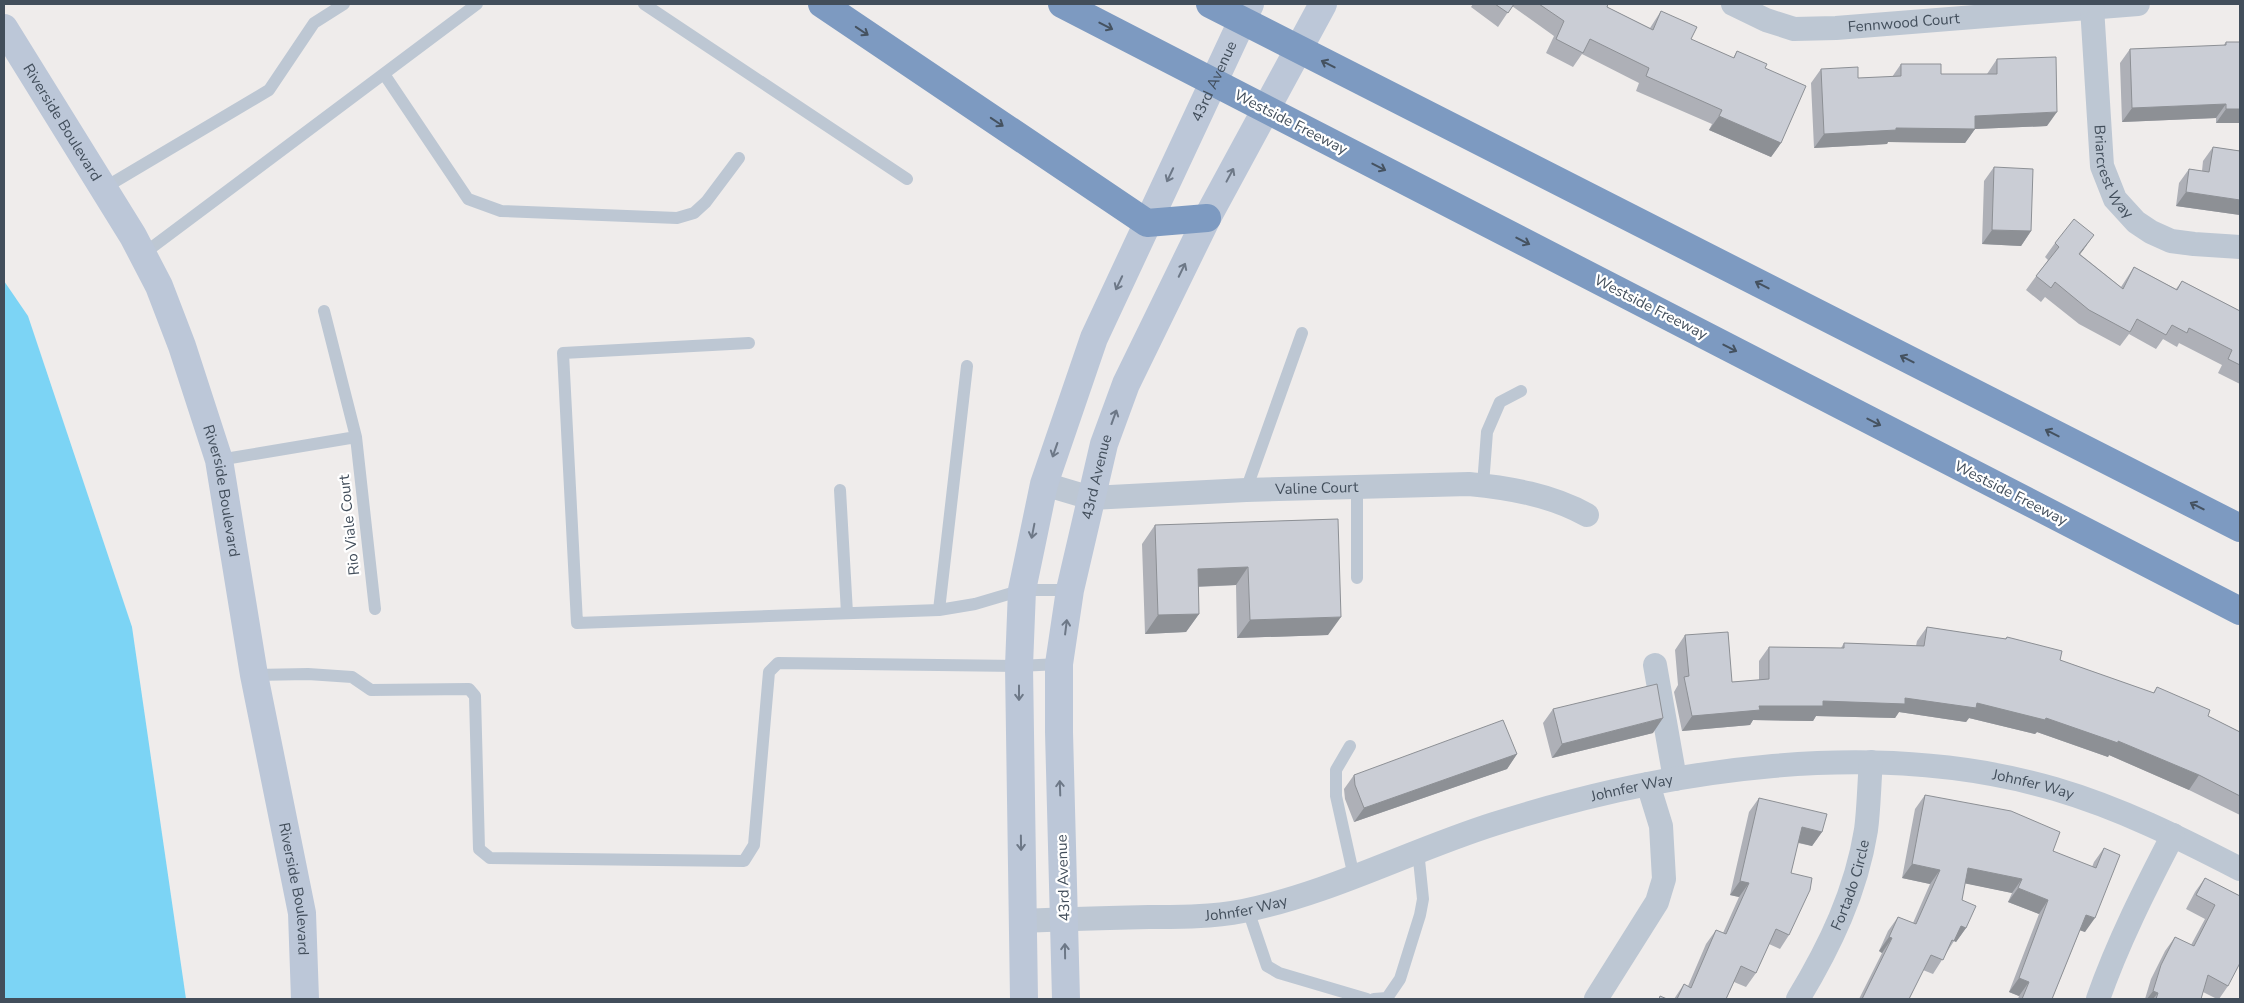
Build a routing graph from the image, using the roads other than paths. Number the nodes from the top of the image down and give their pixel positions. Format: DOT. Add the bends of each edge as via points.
graph roads {
  1 [pos="344,4"];
  2 [pos="477,4"];
  3 [pos="644,4"];
  4 [pos="822,4"];
  5 [pos="1062,4"];
  6 [pos="1210,4"];
  7 [pos="1250,4"];
  8 [pos="1323,4"];
  9 [pos="1733,4"];
  10 [pos="2138,4"];
  11 [pos="2092,7"];
  12 [pos="4,28"];
  13 [pos="384,74"];
  14 [pos="739,158"];
  15 [pos="907,179"];
  16 [pos="104,188"];
  17 [pos="1207,218"];
  18 [pos="1147,223"];
  19 [pos="2240,247"];
  20 [pos="143,254"];
  21 [pos="324,311"];
  22 [pos="1302,333"];
  23 [pos="749,343"];
  24 [pos="967,366"];
  25 [pos="1521,391"];
  26 [pos="356,437"];
  27 [pos="218,460"];
  28 [pos="1044,484"];
  29 [pos="1483,485"];
  30 [pos="1357,487"];
  31 [pos="840,490"];
  32 [pos="1246,490"];
  33 [pos="1091,498"];
  34 [pos="1587,515"];
  35 [pos="2240,528"];
  36 [pos="1357,578"];
  37 [pos="1022,590"];
  38 [pos="1070,590"];
  39 [pos="374,609"];
  40 [pos="939,610"];
  41 [pos="2240,611"];
  42 [pos="847,614"];
  43 [pos="1059,664"];
  44 [pos="1655,665"];
  45 [pos="1019,666"];
  46 [pos="254,675"];
  47 [pos="1350,746"];
  48 [pos="1871,762"];
  49 [pos="1675,780"];
  50 [pos="1648,784"];
  51 [pos="2173,835"];
  52 [pos="1418,850"];
  53 [pos="2240,869"];
  54 [pos="1354,877"];
  55 [pos="1248,910"];
  56 [pos="1064,919"];
  57 [pos="1022,921"];
  58 [pos="305,999"];
  59 [pos="1024,999"];
  60 [pos="1066,999"];
  61 [pos="1367,999"];
  62 [pos="1374,999"];
  63 [pos="1596,999"];
  64 [pos="1798,999"];
  65 [pos="2098,999"];
  1 -- 16 [label="lane" via="314,23 269,90"];
  2 -- 13 [label="lane"];
  3 -- 15 [label="lane"];
  4 -- 18 [label="highway, one-way"];
  5 -- 41 [label="highway, Westside Freeway, one-way"];
  35 -- 6 [label="highway, one-way"];
  7 -- 18 [label="main road, 43rd Avenue, one-way"];
  17 -- 8 [label="main road, 43rd Avenue, one-way"];
  9 -- 11 [label="street, Fennwood Court" via="1794,29"];
  10 -- 11 [label="street, Fennwood Court"];
  11 -- 19 [label="street, Briarcrest Way" via="2102,166 2115,200 2136,222 2171,240"];
  12 -- 16 [label="main road, Riverside Boulevard"];
  13 -- 14 [label="lane" via="468,199 501,212 678,218 694,213 706,202"];
  13 -- 20 [label="lane"];
  16 -- 20 [label="main road, Riverside Boulevard"];
  17 -- 18 [label="highway"];
  33 -- 17 [label="main road, 43rd Avenue, one-way" via="1104,444 1126,384"];
  18 -- 28 [label="main road, 43rd Avenue, one-way" via="1094,338"];
  20 -- 27 [label="main road, Riverside Boulevard" via="182,346"];
  21 -- 26 [label="lane, Rio Viale Court"];
  22 -- 32 [label="lane"];
  23 -- 42 [label="lane" via="563,353 577,623"];
  24 -- 40 [label="lane"];
  25 -- 29 [label="lane" via="1500,402 1487,432"];
  26 -- 27 [label="lane"];
  26 -- 39 [label="lane, Rio Viale Court"];
  27 -- 46 [label="main road, Riverside Boulevard"];
  28 -- 33 [label="street, Valine Court"];
  28 -- 37 [label="main road, 43rd Avenue, one-way"];
  29 -- 30 [label="street, Valine Court"];
  29 -- 34 [label="street, Valine Court" via="1542,496"];
  30 -- 32 [label="street, Valine Court"];
  30 -- 36 [label="lane"];
  31 -- 42 [label="lane"];
  32 -- 33 [label="street, Valine Court"];
  33 -- 38 [label="main road, 43rd Avenue"];
  37 -- 38 [label="lane"];
  37 -- 40 [label="lane" via="976,604"];
  37 -- 45 [label="main road, 43rd Avenue"];
  43 -- 38 [label="main road, 43rd Avenue, one-way"];
  40 -- 42 [label="lane"];
  43 -- 45 [label="lane"];
  56 -- 43 [label="main road, 43rd Avenue, one-way"];
  44 -- 49 [label="street"];
  45 -- 46 [label="lane" via="778,663 769,672 754,845 744,861 490,858 479,849 475,696 469,689 371,690 352,677"];
  45 -- 57 [label="main road, 43rd Avenue, one-way"];
  46 -- 58 [label="main road, Riverside Boulevard" via="302,913"];
  47 -- 54 [label="lane" via="1336,770 1336,796"];
  48 -- 49 [label="street, Johnfer Way" via="1767,767"];
  48 -- 51 [label="street, Johnfer Way" via="1933,765 2054,789 2113,808"];
  48 -- 64 [label="street, Fortado Circle" via="1866,830 1856,876 1831,942"];
  49 -- 50 [label="street, Johnfer Way"];
  50 -- 52 [label="street, Johnfer Way" via="1551,807"];
  50 -- 63 [label="street" via="1661,826 1664,879 1657,902"];
  51 -- 53 [label="street, Johnfer Way"];
  51 -- 65 [label="street" via="2131,916"];
  52 -- 54 [label="street, Johnfer Way"];
  52 -- 62 [label="lane" via="1423,899 1420,914 1400,979 1387,998"];
  54 -- 55 [label="street, Johnfer Way" via="1288,901"];
  55 -- 56 [label="street, Johnfer Way" via="1200,916"];
  55 -- 61 [label="lane" via="1267,966 1278,973"];
  56 -- 57 [label="street, Johnfer Way"];
  60 -- 56 [label="main road, 43rd Avenue, one-way"];
  57 -- 59 [label="main road, 43rd Avenue"];
}
